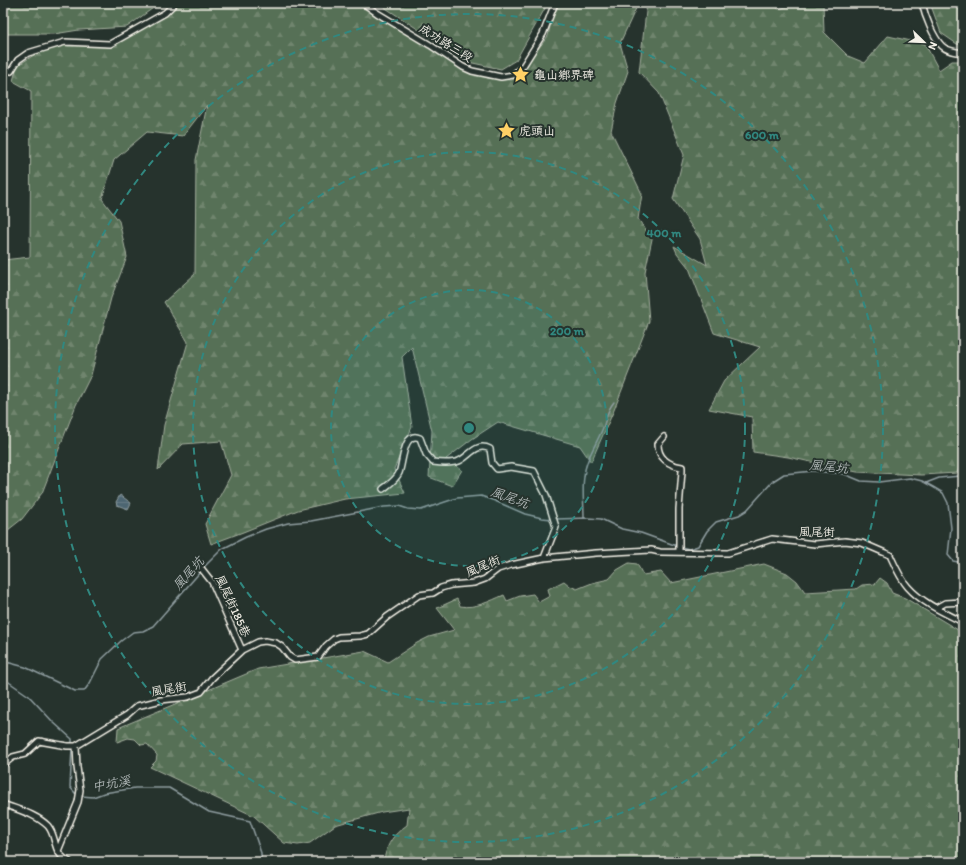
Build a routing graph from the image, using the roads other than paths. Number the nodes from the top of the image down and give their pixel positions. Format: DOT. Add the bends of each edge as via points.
graph roads {
  1 [pos="175,3"];
  2 [pos="363,3"];
  3 [pos="555,3"];
  4 [pos="922,3"];
  5 [pos="963,53"];
  6 [pos="11,71"];
  7 [pos="664,437"];
  8 [pos="383,489"];
  9 [pos="679,551"];
  10 [pos="544,558"];
  11 [pos="197,563"];
  12 [pos="963,602"];
  13 [pos="936,608"];
  14 [pos="963,622"];
  15 [pos="242,650"];
  16 [pos="76,746"];
  17 [pos="3,765"];
  18 [pos="3,804"];
  19 [pos="58,851"];
  20 [pos="70,862"];
  1 -- 6 [label="street" via="165,13 110,44 65,42 28,54 18,60"];
  2 -- 3 [label="street, 成功路三段" via="463,67 501,77 513,75 523,66 543,34"];
  4 -- 5 [label="street" via="942,47"];
  7 -- 9 [label="street" via="658,444 660,456 666,462 682,468"];
  8 -- 10 [label="street" via="399,474 406,445 412,437 420,438 426,454 433,462 458,462 482,446 490,449 492,463 497,469 511,467 534,471 546,495 556,527"];
  9 -- 10 [label="street, 風尾街" via="651,550"];
  9 -- 13 [label="street, 風尾街" via="728,553 772,539 815,544 845,541 862,543 890,555 907,587"];
  10 -- 15 [label="street, 風尾街" via="498,570 474,583 451,585 433,593 419,595 368,634 334,639 318,657 295,660 279,644 269,641 258,642"];
  11 -- 15 [label="street, 風尾街185巷" via="212,582"];
  12 -- 13 [label="street" via="945,603"];
  13 -- 14 [label="street, 風尾街"];
  15 -- 16 [label="street, 風尾街" via="201,692 188,697 137,706 127,715"];
  16 -- 17 [label="street" via="39,741 25,754"];
  16 -- 19 [label="street" via="80,790 78,802"];
  18 -- 19 [label="street" via="39,818 49,828"];
  19 -- 20 [label="street" via="62,858"];
}
